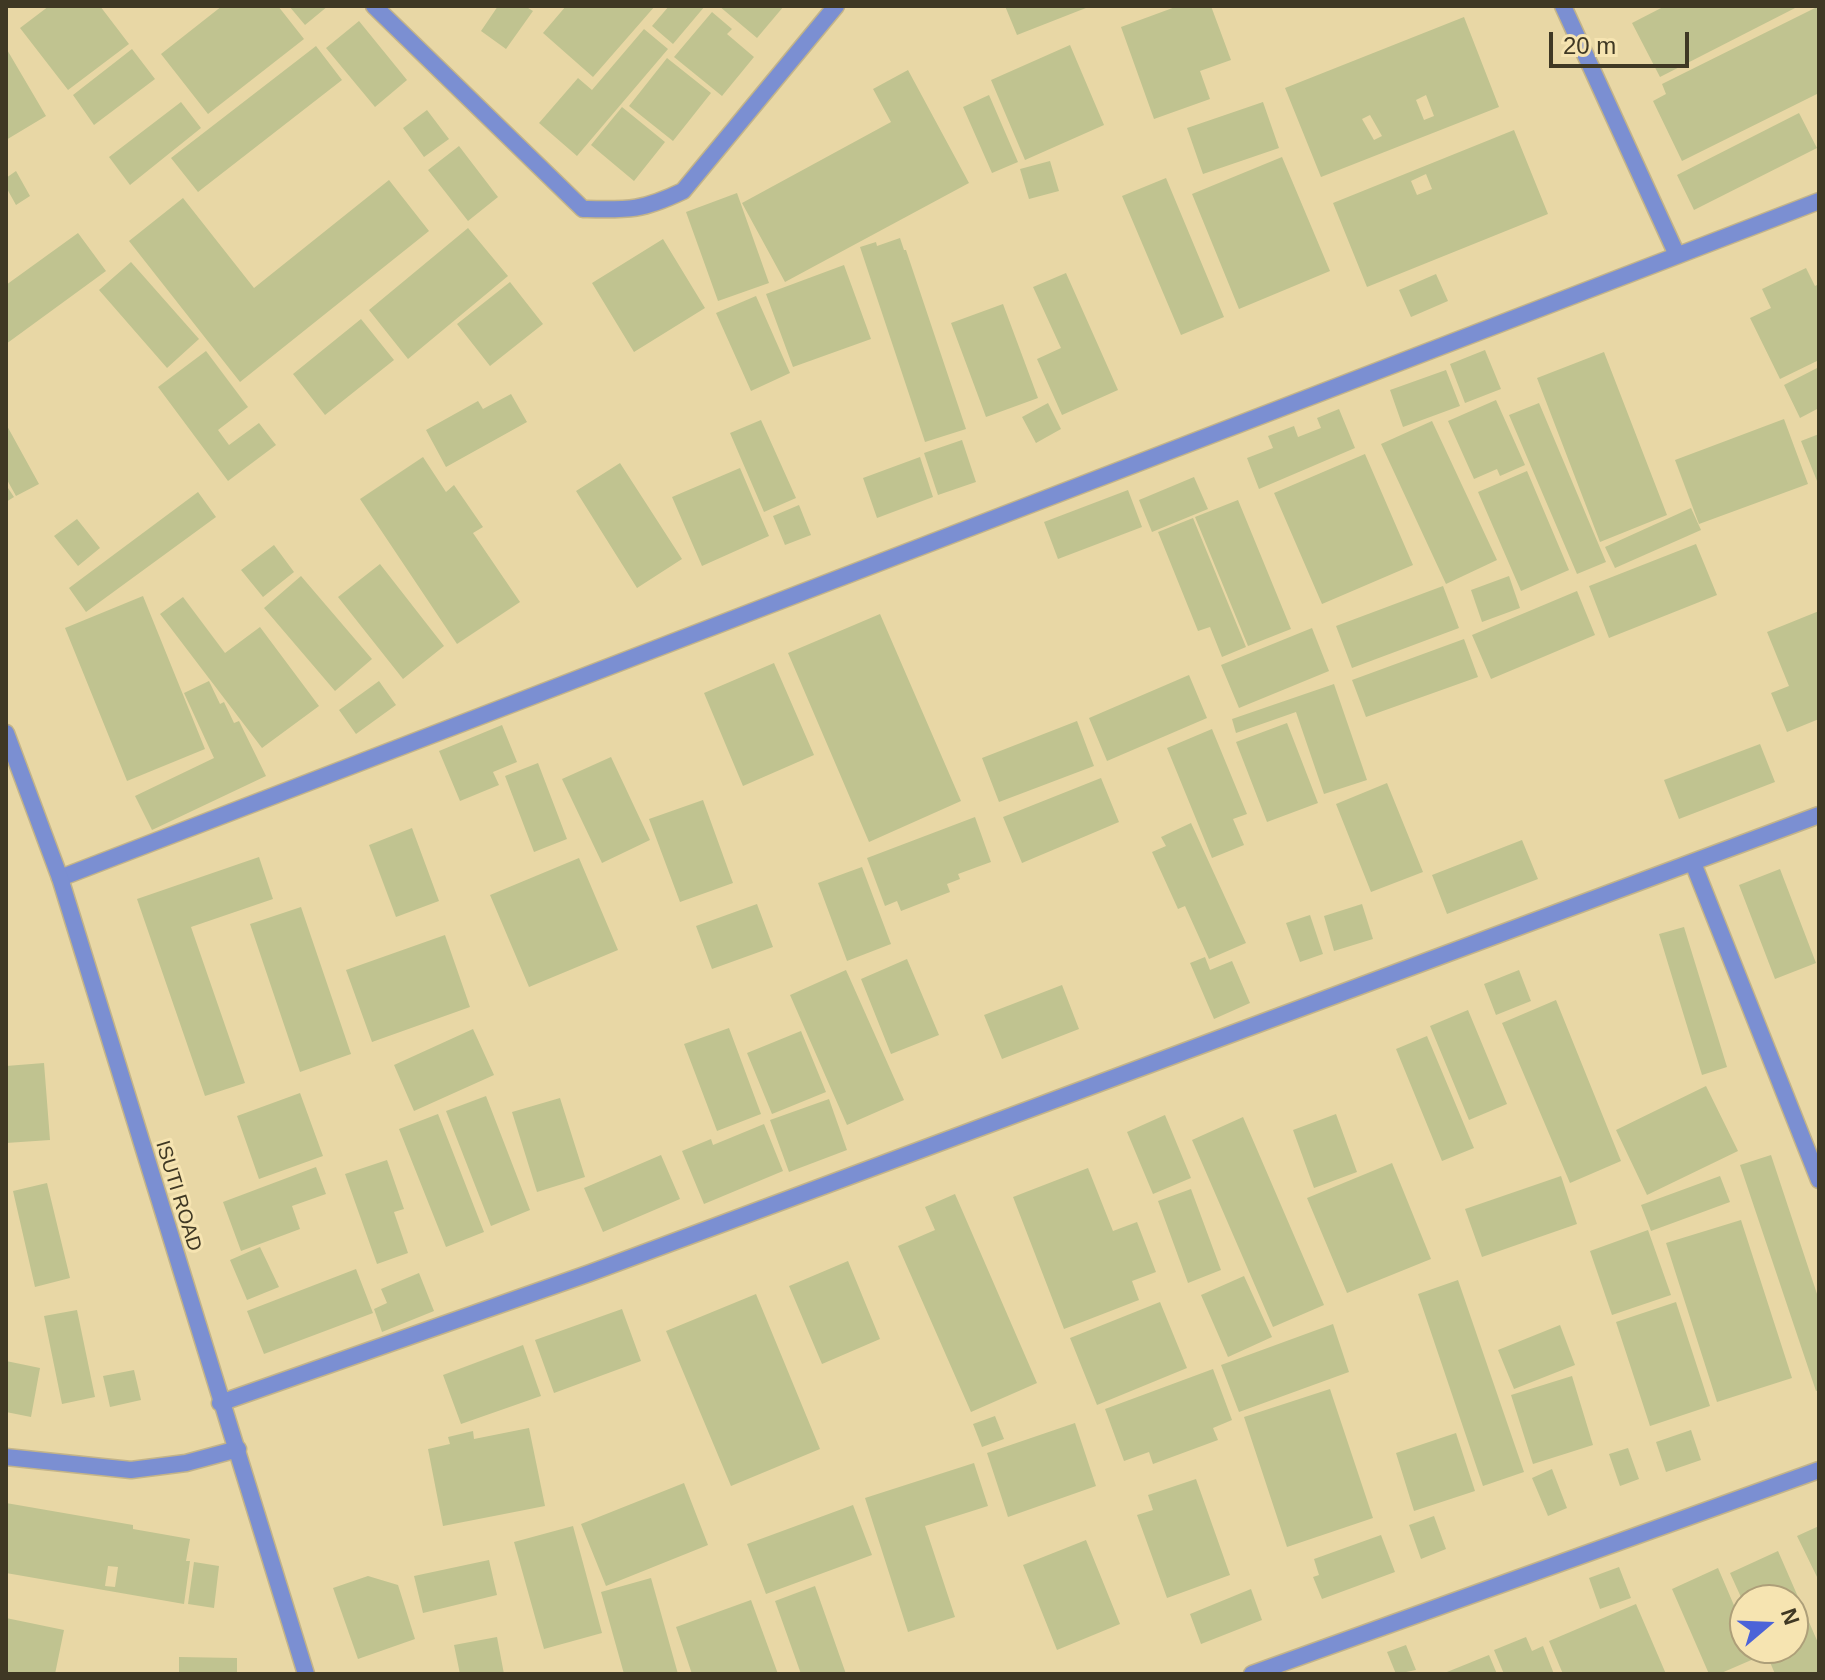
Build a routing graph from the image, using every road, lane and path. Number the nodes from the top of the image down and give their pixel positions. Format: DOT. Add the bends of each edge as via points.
graph roads {
  1 [pos="374,6"];
  2 [pos="836,6"];
  3 [pos="1563,6"];
  4 [pos="1819,201"];
  5 [pos="1677,255"];
  6 [pos="6,733"];
  7 [pos="1819,815"];
  8 [pos="1693,863"];
  9 [pos="60,878"];
  10 [pos="1819,1180"];
  11 [pos="220,1403"];
  12 [pos="238,1449"];
  13 [pos="6,1457"];
  14 [pos="1819,1470"];
  15 [pos="306,1674"];
  16 [pos="1252,1674"];
  1 -- 2 [label="street" via="583,209 627,210 651,207 683,191"];
  3 -- 5 [label="street"];
  4 -- 5 [label="street"];
  5 -- 9 [label="street"];
  6 -- 9 [label="street, ISUTI ROAD"];
  7 -- 8 [label="street"];
  8 -- 10 [label="street"];
  8 -- 11 [label="street" via="605,1268"];
  9 -- 11 [label="street, ISUTI ROAD"];
  11 -- 12 [label="street, ISUTI ROAD"];
  12 -- 13 [label="street" via="131,1470"];
  12 -- 15 [label="street, ISUTI ROAD"];
  14 -- 16 [label="street"];
}
